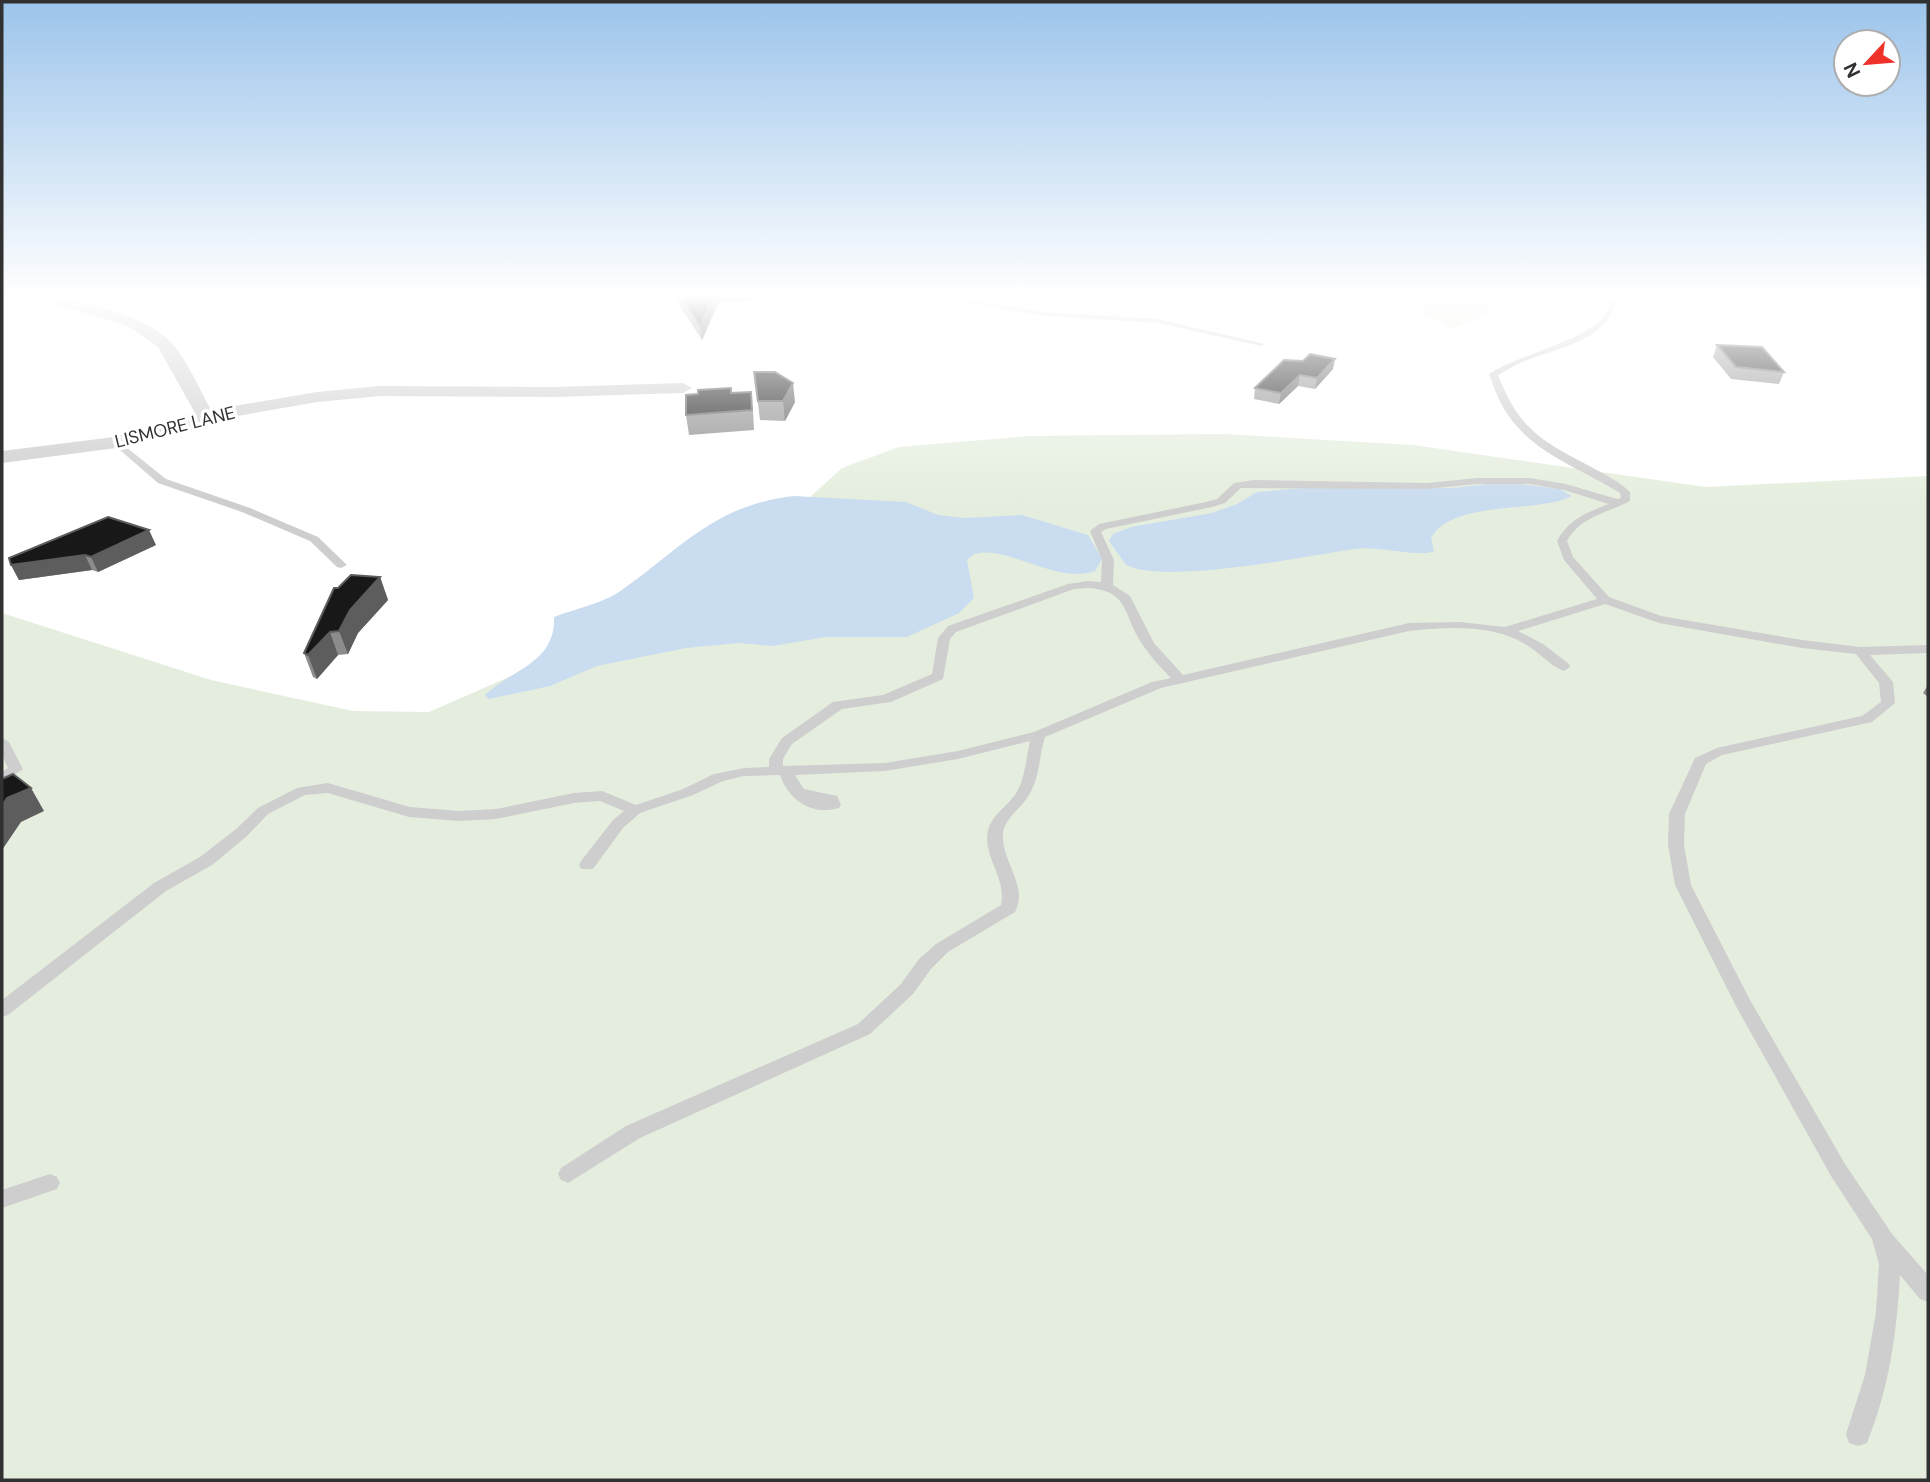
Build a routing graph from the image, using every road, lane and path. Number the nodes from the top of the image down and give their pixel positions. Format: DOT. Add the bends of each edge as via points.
graph roads {
  1 [pos="176,364"];
  2 [pos="1511,364"];
  3 [pos="683,388"];
  4 [pos="206,416"];
  5 [pos="116,442"];
  6 [pos="2,457"];
  7 [pos="1618,503"];
  8 [pos="341,565"];
  9 [pos="1107,585"];
  10 [pos="1605,600"];
  11 [pos="1507,630"];
  12 [pos="1928,649"];
  13 [pos="1860,651"];
  14 [pos="1564,667"];
  15 [pos="1180,679"];
  16 [pos="1039,734"];
  17 [pos="2,742"];
  18 [pos="782,771"];
  19 [pos="2,778"];
  20 [pos="796,792"];
  21 [pos="635,810"];
  22 [pos="587,865"];
  23 [pos="2,1010"];
  24 [pos="568,1174"];
  25 [pos="50,1182"];
  26 [pos="2,1199"];
  27 [pos="1882,1236"];
  28 [pos="1928,1292"];
  29 [pos="1858,1434"];
  1 -- 4 [label="street"];
  2 -- 7 [label="lane" via="1493,374 1504,406 1518,426 1535,442 1625,492 1626,499"];
  3 -- 4 [label="street, LISMORE LANE" via="380,391"];
  4 -- 5 [label="street, LISMORE LANE"];
  5 -- 6 [label="street, LISMORE LANE"];
  5 -- 8 [label="lane" via="162,481 314,539"];
  7 -- 9 [label="lane" via="1530,481 1427,486 1238,485 1221,502 1095,531 1108,560"];
  7 -- 10 [label="lane" via="1579,518 1567,527 1562,541 1568,558"];
  9 -- 15 [label="lane" via="1130,604 1144,638"];
  9 -- 18 [label="lane" via="1072,586 952,629 944,638 938,676 886,699 838,705 787,741 776,759"];
  10 -- 11 [label="lane"];
  10 -- 13 [label="lane" via="1672,622"];
  11 -- 14 [label="lane"];
  11 -- 15 [label="lane" via="1433,624 1409,627"];
  12 -- 13 [label="lane"];
  13 -- 27 [label="lane" via="1886,682 1888,703 1867,719 1717,752 1700,761 1677,814 1676,845 1683,885 1699,921 1838,1170"];
  15 -- 16 [label="lane"];
  16 -- 18 [label="lane" via="958,755 885,767"];
  16 -- 24 [label="lane" via="1022,796 995,832 1011,887 1009,908 942,948 894,1003 864,1029 646,1126"];
  17 -- 19 [label="lane" via="16,769"];
  18 -- 20 [label="lane"];
  18 -- 21 [label="lane" via="719,777"];
  21 -- 22 [label="lane" via="618,824"];
  21 -- 23 [label="lane" via="602,796 459,816 409,812 328,788 302,792 263,811 206,861 160,887"];
  25 -- 26 [label="lane"];
  27 -- 28 [label="lane"];
  27 -- 29 [label="lane" via="1890,1264 1887,1312 1877,1375"];
}
